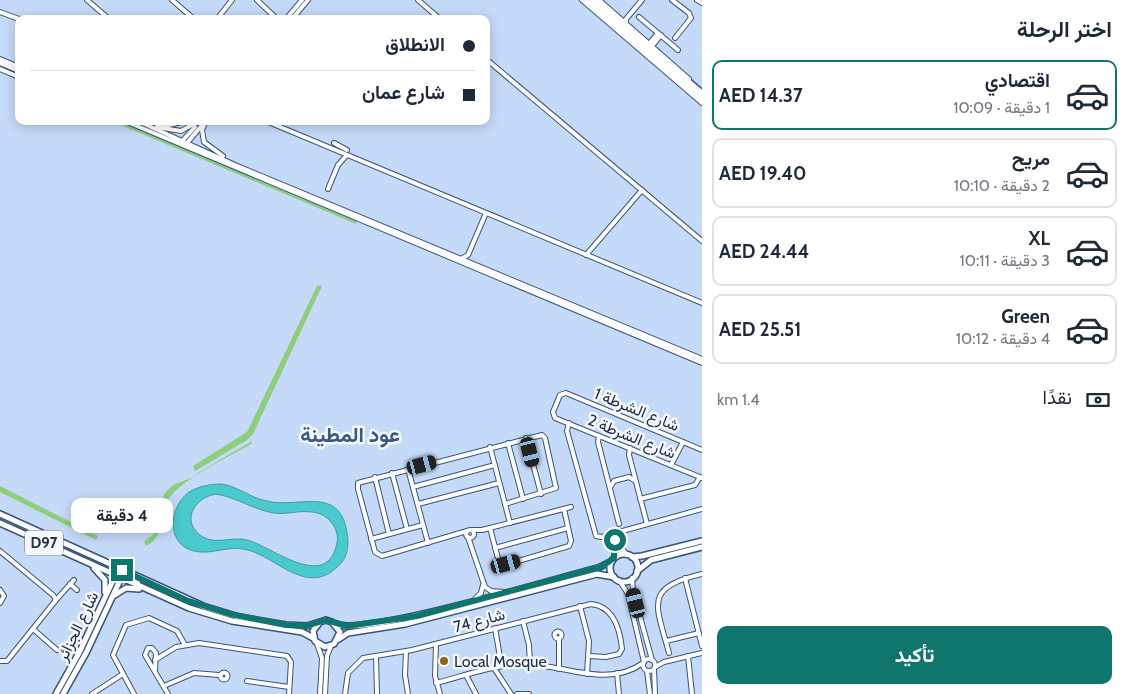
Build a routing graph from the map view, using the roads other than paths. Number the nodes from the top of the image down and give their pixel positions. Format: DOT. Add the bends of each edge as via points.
graph roads {
  1 [pos="87,0"];
  2 [pos="172,0"];
  3 [pos="232,0"];
  4 [pos="257,0"];
  5 [pos="302,0"];
  6 [pos="308,0"];
  7 [pos="418,0"];
  8 [pos="582,0"];
  9 [pos="586,0"];
  10 [pos="593,0"];
  11 [pos="598,0"];
  12 [pos="642,0"];
  13 [pos="672,0"];
  14 [pos="697,0"];
  15 [pos="702,3"];
  16 [pos="0,12"];
  17 [pos="105,15"];
  18 [pos="189,15"];
  19 [pos="220,15"];
  20 [pos="274,15"];
  21 [pos="291,15"];
  22 [pos="292,15"];
  23 [pos="435,15"];
  24 [pos="640,17"];
  25 [pos="15,18"];
  26 [pos="620,19"];
  27 [pos="626,19"];
  28 [pos="626,25"];
  29 [pos="623,34"];
  30 [pos="660,34"];
  31 [pos="675,38"];
  32 [pos="650,45"];
  33 [pos="678,50"];
  34 [pos="0,61"];
  35 [pos="490,62"];
  36 [pos="15,67"];
  37 [pos="0,69"];
  38 [pos="15,75"];
  39 [pos="691,83"];
  40 [pos="702,93"];
  41 [pos="702,98"];
  42 [pos="702,102"];
  43 [pos="132,125"];
  44 [pos="133,125"];
  45 [pos="148,125"];
  46 [pos="155,125"];
  47 [pos="194,125"];
  48 [pos="196,125"];
  49 [pos="202,125"];
  50 [pos="204,125"];
  51 [pos="276,125"];
  52 [pos="184,143"];
  53 [pos="336,150"];
  54 [pos="347,150"];
  55 [pos="347,155"];
  56 [pos="228,162"];
  57 [pos="236,168"];
  58 [pos="328,189"];
  59 [pos="642,190"];
  60 [pos="486,214"];
  61 [pos="702,241"];
  62 [pos="468,255"];
  63 [pos="586,255"];
  64 [pos="461,259"];
  65 [pos="471,264"];
  66 [pos="702,303"];
  67 [pos="702,361"];
  68 [pos="562,394"];
  69 [pos="563,421"];
  70 [pos="570,424"];
  71 [pos="578,427"];
  72 [pos="568,432"];
  73 [pos="594,433"];
  74 [pos="600,436"];
  75 [pos="526,438"];
  76 [pos="606,439"];
  77 [pos="508,443"];
  78 [pos="681,443"];
  79 [pos="598,444"];
  80 [pos="623,446"];
  81 [pos="490,447"];
  82 [pos="631,449"];
  83 [pos="702,450"];
  84 [pos="638,452"];
  85 [pos="629,456"];
  86 [pos="495,465"];
  87 [pos="672,466"];
  88 [pos="408,469"];
  89 [pos="392,473"];
  90 [pos="692,474"];
  91 [pos="700,477"];
  92 [pos="375,478"];
  93 [pos="635,480"];
  94 [pos="500,483"];
  95 [pos="697,484"];
  96 [pos="413,487"];
  97 [pos="610,488"];
  98 [pos="541,494"];
  99 [pos="523,499"];
  100 [pos="640,499"];
  101 [pos="418,504"];
  102 [pos="505,504"];
  103 [pos="571,507"];
  104 [pos="564,509"];
  105 [pos="702,509"];
  106 [pos="0,514"];
  107 [pos="0,523"];
  108 [pos="510,523"];
  109 [pos="619,524"];
  110 [pos="647,524"];
  111 [pos="423,525"];
  112 [pos="490,528"];
  113 [pos="568,528"];
  114 [pos="407,529"];
  115 [pos="482,530"];
  116 [pos="622,530"];
  117 [pos="470,531"];
  118 [pos="615,532"];
  119 [pos="389,534"];
  120 [pos="456,535"];
  121 [pos="606,535"];
  122 [pos="470,536"];
  123 [pos="371,539"];
  124 [pos="616,540"];
  125 [pos="702,541"];
  126 [pos="428,543"];
  127 [pos="702,547"];
  128 [pos="495,548"];
  129 [pos="0,551"];
  130 [pos="629,556"];
  131 [pos="76,558"];
  132 [pos="613,560"];
  133 [pos="88,563"];
  134 [pos="637,571"];
  135 [pos="120,573"];
  136 [pos="702,574"];
  137 [pos="614,577"];
  138 [pos="632,578"];
  139 [pos="684,578"];
  140 [pos="619,580"];
  141 [pos="483,582"];
  142 [pos="77,590"];
  143 [pos="146,590"];
  144 [pos="504,592"];
  145 [pos="112,597"];
  146 [pos="55,599"];
  147 [pos="104,599"];
  148 [pos="472,601"];
  149 [pos="580,606"];
  150 [pos="523,621"];
  151 [pos="319,623"];
  152 [pos="335,624"];
  153 [pos="495,628"];
  154 [pos="33,629"];
  155 [pos="698,633"];
  156 [pos="313,638"];
  157 [pos="338,639"];
  158 [pos="559,640"];
  159 [pos="666,641"];
  160 [pos="185,644"];
  161 [pos="317,644"];
  162 [pos="436,644"];
  163 [pos="331,646"];
  164 [pos="702,646"];
  165 [pos="57,650"];
  166 [pos="406,651"];
  167 [pos="156,653"];
  168 [pos="164,653"];
  169 [pos="669,653"];
  170 [pos="702,653"];
  171 [pos="376,656"];
  172 [pos="589,656"];
  173 [pos="688,656"];
  174 [pos="500,657"];
  175 [pos="155,660"];
  176 [pos="653,660"];
  177 [pos="0,661"];
  178 [pos="664,662"];
  179 [pos="644,663"];
  180 [pos="530,664"];
  181 [pos="494,668"];
  182 [pos="636,668"];
  183 [pos="655,668"];
  184 [pos="558,669"];
  185 [pos="155,670"];
  186 [pos="646,670"];
  187 [pos="617,673"];
  188 [pos="587,674"];
  189 [pos="123,675"];
  190 [pos="219,675"];
  191 [pos="466,675"];
  192 [pos="247,681"];
  193 [pos="436,683"];
  194 [pos="164,687"];
  195 [pos="289,688"];
  196 [pos="56,694"];
  197 [pos="63,694"];
  198 [pos="92,694"];
  199 [pos="134,694"];
  200 [pos="168,694"];
  201 [pos="289,694"];
  202 [pos="320,694"];
  203 [pos="325,694"];
  204 [pos="345,694"];
  205 [pos="378,694"];
  206 [pos="408,694"];
  207 [pos="440,694"];
  208 [pos="476,694"];
  209 [pos="511,694"];
  210 [pos="517,694"];
  211 [pos="530,694"];
  212 [pos="619,694"];
  213 [pos="650,694"];
  214 [pos="655,694"];
  215 [pos="692,694"];
  1 -- 17 [label="street"];
  2 -- 18 [label="street"];
  3 -- 19 [label="street"];
  4 -- 20 [label="street"];
  5 -- 21 [label="street"];
  6 -- 22 [label="street"];
  7 -- 23 [label="street"];
  8 -- 29 [label="street"];
  9 -- 29 [label="main road"];
  10 -- 39 [label="main road"];
  11 -- 26 [label="street"];
  12 -- 27 [label="street"];
  13 -- 31 [label="street" via="692,18"];
  14 -- 15 [label="street"];
  16 -- 25 [label="street"];
  24 -- 30 [label="street"];
  26 -- 27 [label="street"];
  26 -- 28 [label="street"];
  27 -- 28 [label="street"];
  28 -- 32 [label="street"];
  29 -- 41 [label="main road"];
  29 -- 42 [label="street"];
  30 -- 32 [label="street"];
  30 -- 33 [label="street"];
  32 -- 39 [label="street"];
  34 -- 36 [label="street"];
  35 -- 59 [label="street"];
  37 -- 38 [label="street"];
  39 -- 40 [label="main road"];
  43 -- 57 [label="street"];
  44 -- 52 [label="street"];
  45 -- 52 [label="street"];
  46 -- 47 [label="street" via="177,131"];
  48 -- 52 [label="street"];
  49 -- 52 [label="street"];
  50 -- 56 [label="street" via="204,142"];
  51 -- 53 [label="street"];
  52 -- 56 [label="street"];
  52 -- 57 [label="street"];
  53 -- 54 [label="street" via="336,144"];
  53 -- 55 [label="street"];
  55 -- 58 [label="street" via="339,163"];
  55 -- 60 [label="street"];
  56 -- 64 [label="street"];
  57 -- 67 [label="street"];
  59 -- 61 [label="street"];
  59 -- 63 [label="street"];
  60 -- 62 [label="street"];
  60 -- 63 [label="street"];
  62 -- 64 [label="street"];
  62 -- 65 [label="street"];
  63 -- 66 [label="street"];
  64 -- 65 [label="street"];
  65 -- 67 [label="street"];
  68 -- 69 [label="street, شارع الشرطة 2" via="553,415"];
  68 -- 78 [label="street, شارع الشرطة 1"];
  69 -- 70 [label="street, شارع الشرطة 2"];
  69 -- 72 [label="street"];
  70 -- 71 [label="street, شارع الشرطة 2"];
  70 -- 72 [label="street"];
  71 -- 72 [label="street"];
  71 -- 73 [label="street, شارع الشرطة 2"];
  72 -- 121 [label="street" via="593,529"];
  73 -- 74 [label="street, شارع الشرطة 2"];
  73 -- 79 [label="street"];
  74 -- 76 [label="street, شارع الشرطة 2"];
  74 -- 79 [label="street"];
  75 -- 77 [label="street"];
  75 -- 98 [label="street"];
  75 -- 98 [label="street" via="542,437 546,442 557,486"];
  76 -- 79 [label="street"];
  76 -- 80 [label="street, شارع الشرطة 2"];
  77 -- 81 [label="street"];
  77 -- 99 [label="street"];
  78 -- 83 [label="street, شارع الشرطة 1"];
  78 -- 87 [label="street"];
  79 -- 97 [label="street"];
  80 -- 82 [label="street, شارع الشرطة 2"];
  80 -- 85 [label="street"];
  81 -- 86 [label="street"];
  81 -- 88 [label="street"];
  82 -- 84 [label="street, شارع الشرطة 2"];
  82 -- 85 [label="street"];
  84 -- 85 [label="street"];
  84 -- 87 [label="street, شارع الشرطة 2"];
  85 -- 93 [label="street"];
  86 -- 94 [label="street"];
  86 -- 96 [label="street"];
  87 -- 90 [label="street, شارع الشرطة 2"];
  88 -- 89 [label="street"];
  88 -- 96 [label="street"];
  89 -- 92 [label="street"];
  89 -- 114 [label="street"];
  90 -- 91 [label="street, شارع الشرطة 2"];
  90 -- 95 [label="street"];
  91 -- 95 [label="street"];
  92 -- 119 [label="street"];
  92 -- 123 [label="street" via="359,485"];
  93 -- 97 [label="street" via="629,477 614,481"];
  93 -- 100 [label="street"];
  94 -- 101 [label="street"];
  94 -- 102 [label="street"];
  95 -- 100 [label="street"];
  96 -- 101 [label="street"];
  97 -- 109 [label="street"];
  98 -- 99 [label="street"];
  99 -- 102 [label="street"];
  100 -- 110 [label="street"];
  101 -- 111 [label="street"];
  102 -- 108 [label="street"];
  103 -- 104 [label="street"];
  104 -- 108 [label="street"];
  104 -- 113 [label="street"];
  105 -- 110 [label="street"];
  106 -- 135 [label="main road, D97"];
  107 -- 131 [label="main road, D97"];
  108 -- 112 [label="street"];
  110 -- 116 [label="street"];
  111 -- 114 [label="street"];
  111 -- 126 [label="street"];
  112 -- 115 [label="street"];
  112 -- 128 [label="street"];
  113 -- 128 [label="street"];
  113 -- 128 [label="street" via="571,541 567,548 505,564 499,562"];
  114 -- 119 [label="street"];
  115 -- 117 [label="street"];
  115 -- 122 [label="street"];
  116 -- 118 [label="street"];
  116 -- 124 [label="street"];
  117 -- 120 [label="street"];
  117 -- 122 [label="street"];
  118 -- 121 [label="street"];
  118 -- 124 [label="street"];
  119 -- 123 [label="street"];
  120 -- 122 [label="street"];
  120 -- 126 [label="street"];
  121 -- 124 [label="street"];
  122 -- 141 [label="street"];
  123 -- 126 [label="street" via="378,553 385,555"];
  124 -- 130 [label="street"];
  124 -- 132 [label="street"];
  125 -- 130 [label="main road" via="642,556"];
  127 -- 134 [label="main road" via="649,561"];
  129 -- 146 [label="street"];
  130 -- 132 [label="main road"];
  130 -- 134 [label="main road" via="636,562"];
  131 -- 133 [label="main road, D97"];
  131 -- 135 [label="main road" via="84,558"];
  132 -- 137 [label="main road" via="610,571"];
  132 -- 144 [label="main road" via="601,567"];
  133 -- 135 [label="main road, D97"];
  133 -- 147 [label="main road" via="104,577"];
  134 -- 138 [label="main road"];
  135 -- 143 [label="main road, D97"];
  135 -- 145 [label="main road, شارع الجزائر"];
  135 -- 147 [label="main road, شارع الجزائر"];
  135 -- 151 [label="main road, D97" via="203,606 246,618 303,626"];
  136 -- 139 [label="street"];
  137 -- 140 [label="main road"];
  137 -- 157 [label="main road" via="597,574 405,624 348,633"];
  138 -- 140 [label="main road"];
  138 -- 176 [label="street"];
  139 -- 155 [label="street"];
  139 -- 159 [label="street" via="668,585 659,600"];
  140 -- 179 [label="street" via="628,594"];
  141 -- 144 [label="street" via="490,591"];
  141 -- 148 [label="street" via="481,593"];
  142 -- 146 [label="street" via="72,582"];
  143 -- 145 [label="main road" via="126,588"];
  143 -- 156 [label="main road, D97" via="217,617 302,632"];
  144 -- 148 [label="main road"];
  145 -- 197 [label="main road, شارع الجزائر"];
  146 -- 154 [label="street"];
  147 -- 196 [label="main road, شارع الجزائر"];
  148 -- 152 [label="main road" via="390,622"];
  149 -- 150 [label="street, شارع 74"];
  149 -- 172 [label="street"];
  149 -- 172 [label="street, شارع 74" via="596,604 610,612 621,642 622,651 614,655"];
  150 -- 153 [label="street, شارع 74"];
  150 -- 180 [label="street"];
  151 -- 152 [label="main road" via="329,621"];
  151 -- 156 [label="main road" via="313,631"];
  152 -- 157 [label="main road" via="340,632"];
  153 -- 162 [label="street, شارع 74"];
  153 -- 174 [label="street"];
  154 -- 165 [label="street"];
  154 -- 177 [label="street" via="7,661"];
  155 -- 159 [label="street"];
  155 -- 164 [label="street"];
  156 -- 161 [label="main road"];
  157 -- 163 [label="main road"];
  158 -- 184 [label="street"];
  159 -- 169 [label="street"];
  160 -- 168 [label="street"];
  160 -- 189 [label="street" via="177,630 149,618 128,624 113,653"];
  160 -- 195 [label="street" via="211,643 282,656 288,660 290,668"];
  161 -- 163 [label="main road"];
  161 -- 202 [label="street" via="322,658"];
  162 -- 166 [label="street, شارع 74"];
  162 -- 193 [label="street"];
  163 -- 203 [label="street" via="327,656"];
  166 -- 171 [label="street, شارع 74"];
  166 -- 206 [label="street"];
  167 -- 168 [label="street"];
  167 -- 175 [label="street"];
  167 -- 185 [label="street" via="150,648 145,653"];
  168 -- 175 [label="street"];
  170 -- 173 [label="street"];
  171 -- 204 [label="street, شارع 74" via="362,659 350,670"];
  171 -- 205 [label="street"];
  172 -- 188 [label="street"];
  173 -- 178 [label="street"];
  173 -- 215 [label="street"];
  175 -- 185 [label="street"];
  176 -- 178 [label="street"];
  176 -- 179 [label="street"];
  176 -- 183 [label="street"];
  178 -- 183 [label="street"];
  179 -- 182 [label="street"];
  179 -- 186 [label="street"];
  180 -- 181 [label="street"];
  180 -- 184 [label="street"];
  181 -- 191 [label="street"];
  181 -- 209 [label="street"];
  182 -- 186 [label="street"];
  182 -- 187 [label="street"];
  183 -- 186 [label="street"];
  183 -- 214 [label="street"];
  184 -- 188 [label="street"];
  185 -- 194 [label="street"];
  186 -- 213 [label="street"];
  187 -- 188 [label="street"];
  187 -- 212 [label="street"];
  189 -- 198 [label="street"];
  189 -- 199 [label="street"];
  190 -- 194 [label="street" via="198,672"];
  191 -- 193 [label="street"];
  191 -- 208 [label="street"];
  192 -- 195 [label="street"];
  193 -- 207 [label="street"];
  194 -- 200 [label="street"];
  195 -- 201 [label="street"];
  210 -- 211 [label="street"];
}
